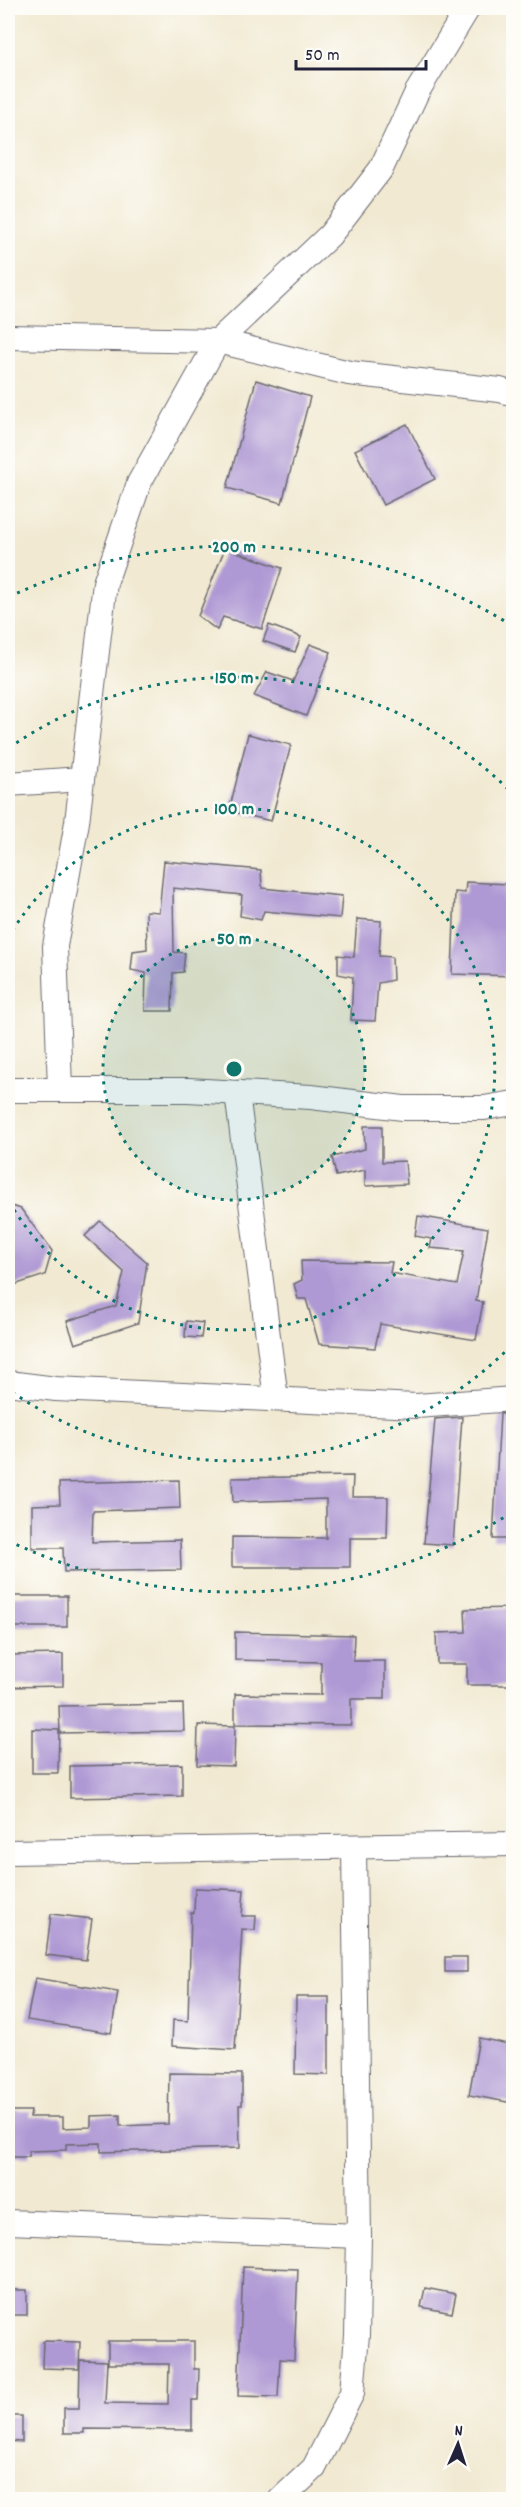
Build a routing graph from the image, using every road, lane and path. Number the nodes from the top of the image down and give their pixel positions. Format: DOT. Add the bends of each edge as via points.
graph roads {
  1 [pos="468,8"];
  2 [pos="8,337"];
  3 [pos="218,341"];
  4 [pos="513,394"];
  5 [pos="82,779"];
  6 [pos="8,784"];
  7 [pos="60,1089"];
  8 [pos="8,1090"];
  9 [pos="237,1093"];
  10 [pos="513,1102"];
  11 [pos="8,1383"];
  12 [pos="276,1399"];
  13 [pos="513,1400"];
  14 [pos="513,1844"];
  15 [pos="354,1847"];
  16 [pos="8,1852"];
  17 [pos="8,2222"];
  18 [pos="359,2236"];
  19 [pos="280,2499"];
  1 -- 3 [label="street" via="417,92 381,169 330,236"];
  2 -- 3 [label="street"];
  3 -- 4 [label="street" via="349,373"];
  3 -- 5 [label="street" via="139,483 105,583"];
  5 -- 6 [label="street"];
  5 -- 7 [label="street" via="55,946"];
  7 -- 8 [label="street"];
  7 -- 9 [label="street"];
  9 -- 10 [label="street" via="403,1108 484,1108"];
  9 -- 12 [label="street"];
  11 -- 12 [label="street" via="56,1389"];
  12 -- 13 [label="street" via="416,1406"];
  14 -- 15 [label="street"];
  15 -- 16 [label="street"];
  15 -- 18 [label="street"];
  17 -- 18 [label="street"];
  18 -- 19 [label="street" via="352,2393 314,2468"];
}
